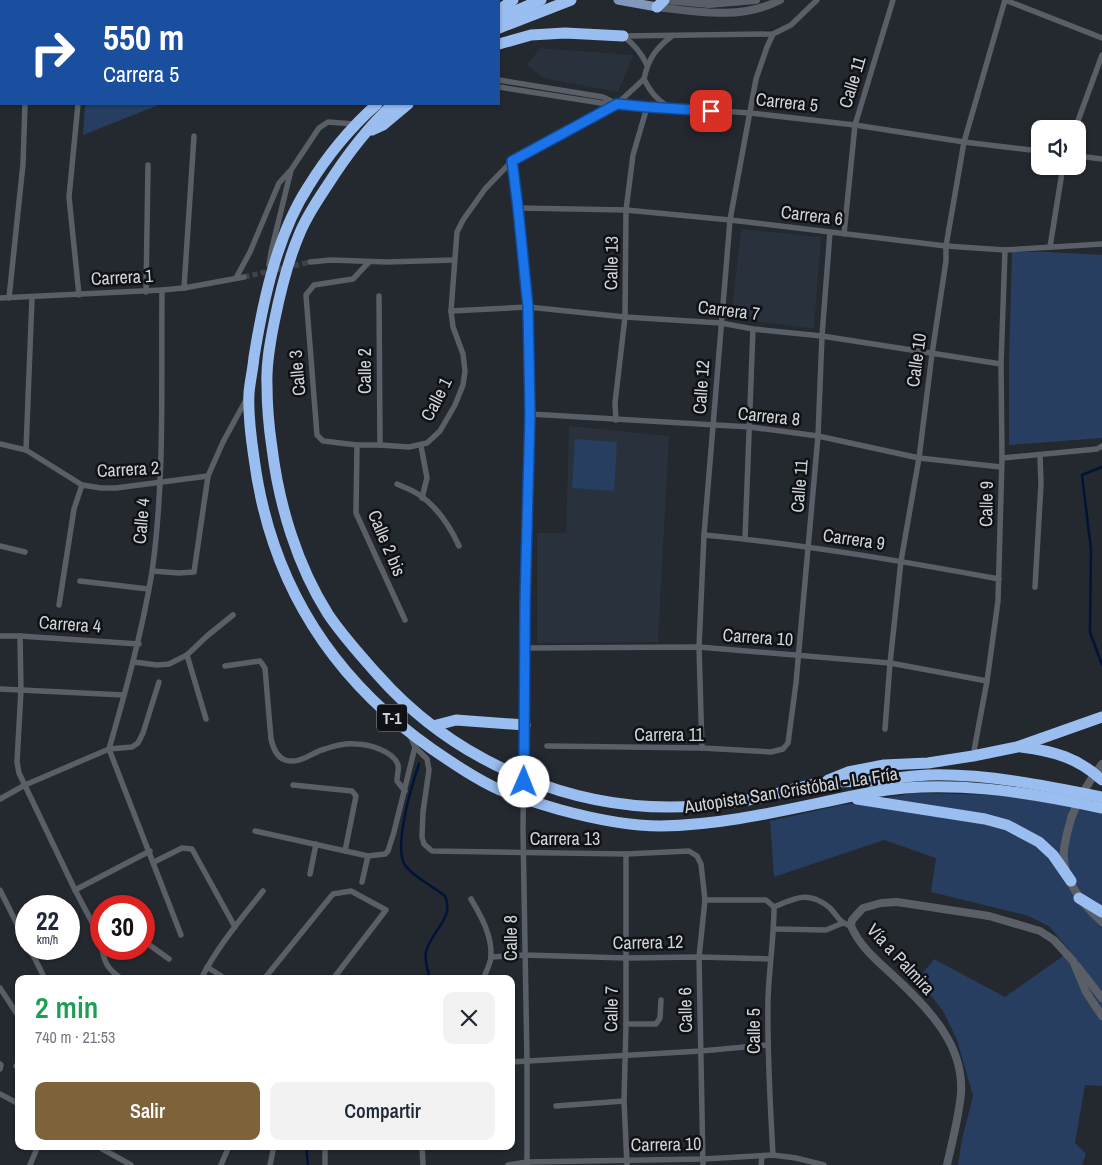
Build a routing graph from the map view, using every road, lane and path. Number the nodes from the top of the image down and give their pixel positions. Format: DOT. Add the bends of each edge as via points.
graph roads {
  1 [pos="541,0"];
  2 [pos="571,0"];
  3 [pos="618,0"];
  4 [pos="756,0"];
  5 [pos="780,0"];
  6 [pos="817,0"];
  7 [pos="893,0"];
  8 [pos="1005,0"];
  9 [pos="662,2"];
  10 [pos="518,9"];
  11 [pos="500,10"];
  12 [pos="500,18"];
  13 [pos="500,27"];
  14 [pos="773,34"];
  15 [pos="623,36"];
  16 [pos="672,36"];
  17 [pos="1102,38"];
  18 [pos="500,44"];
  19 [pos="1102,55"];
  20 [pos="647,65"];
  21 [pos="644,79"];
  22 [pos="500,80"];
  23 [pos="500,87"];
  24 [pos="617,104"];
  25 [pos="25,105"];
  26 [pos="78,105"];
  27 [pos="375,105"];
  28 [pos="392,105"];
  29 [pos="407,105"];
  30 [pos="647,107"];
  31 [pos="672,108"];
  32 [pos="750,113"];
  33 [pos="1078,120"];
  34 [pos="354,124"];
  35 [pos="855,125"];
  36 [pos="366,132"];
  37 [pos="194,136"];
  38 [pos="964,142"];
  39 [pos="1031,150"];
  40 [pos="1086,157"];
  41 [pos="1102,159"];
  42 [pos="512,161"];
  43 [pos="148,164"];
  44 [pos="291,170"];
  45 [pos="1062,175"];
  46 [pos="518,208"];
  47 [pos="626,210"];
  48 [pos="730,220"];
  49 [pos="830,232"];
  50 [pos="844,234"];
  51 [pos="1102,244"];
  52 [pos="946,246"];
  53 [pos="1050,248"];
  54 [pos="1005,250"];
  55 [pos="454,260"];
  56 [pos="310,262"];
  57 [pos="369,262"];
  58 [pos="244,277"];
  59 [pos="236,278"];
  60 [pos="184,288"];
  61 [pos="162,290"];
  62 [pos="146,292"];
  63 [pos="80,295"];
  64 [pos="266,295"];
  65 [pos="379,296"];
  66 [pos="0,298"];
  67 [pos="9,298"];
  68 [pos="32,298"];
  69 [pos="528,307"];
  70 [pos="450,311"];
  71 [pos="625,317"];
  72 [pos="721,323"];
  73 [pos="753,328"];
  74 [pos="822,336"];
  75 [pos="932,354"];
  76 [pos="1001,364"];
  77 [pos="249,394"];
  78 [pos="530,414"];
  79 [pos="616,420"];
  80 [pos="714,426"];
  81 [pos="750,427"];
  82 [pos="818,436"];
  83 [pos="0,444"];
  84 [pos="357,445"];
  85 [pos="380,445"];
  86 [pos="421,446"];
  87 [pos="1102,446"];
  88 [pos="26,450"];
  89 [pos="1040,455"];
  90 [pos="920,458"];
  91 [pos="1002,458"];
  92 [pos="1001,467"];
  93 [pos="208,476"];
  94 [pos="160,483"];
  95 [pos="397,484"];
  96 [pos="82,486"];
  97 [pos="422,498"];
  98 [pos="704,535"];
  99 [pos="745,539"];
  100 [pos="0,546"];
  101 [pos="459,546"];
  102 [pos="808,547"];
  103 [pos="25,552"];
  104 [pos="901,561"];
  105 [pos="152,571"];
  106 [pos="999,579"];
  107 [pos="80,581"];
  108 [pos="1035,587"];
  109 [pos="148,589"];
  110 [pos="58,605"];
  111 [pos="233,615"];
  112 [pos="406,620"];
  113 [pos="0,636"];
  114 [pos="20,636"];
  115 [pos="139,644"];
  116 [pos="699,647"];
  117 [pos="525,648"];
  118 [pos="187,654"];
  119 [pos="798,655"];
  120 [pos="134,662"];
  121 [pos="890,664"];
  122 [pos="225,666"];
  123 [pos="987,681"];
  124 [pos="159,682"];
  125 [pos="0,689"];
  126 [pos="21,690"];
  127 [pos="124,696"];
  128 [pos="1102,717"];
  129 [pos="206,719"];
  130 [pos="525,725"];
  131 [pos="433,726"];
  132 [pos="885,729"];
  133 [pos="410,733"];
  134 [pos="788,743"];
  135 [pos="547,746"];
  136 [pos="415,747"];
  137 [pos="1017,747"];
  138 [pos="702,748"];
  139 [pos="109,749"];
  140 [pos="973,756"];
  141 [pos="1102,764"];
  142 [pos="1102,780"];
  143 [pos="816,784"];
  144 [pos="25,785"];
  145 [pos="293,785"];
  146 [pos="405,791"];
  147 [pos="1051,792"];
  148 [pos="851,797"];
  149 [pos="1102,797"];
  150 [pos="0,799"];
  151 [pos="1102,808"];
  152 [pos="255,831"];
  153 [pos="316,844"];
  154 [pos="344,851"];
  155 [pos="150,852"];
  156 [pos="524,853"];
  157 [pos="626,854"];
  158 [pos="368,856"];
  159 [pos="697,856"];
  160 [pos="154,862"];
  161 [pos="310,874"];
  162 [pos="1071,881"];
  163 [pos="362,882"];
  164 [pos="0,890"];
  165 [pos="75,890"];
  166 [pos="263,891"];
  167 [pos="1079,898"];
  168 [pos="471,899"];
  169 [pos="705,900"];
  170 [pos="774,907"];
  171 [pos="1102,912"];
  172 [pos="90,918"];
  173 [pos="15,920"];
  174 [pos="1102,922"];
  175 [pos="847,924"];
  176 [pos="235,927"];
  177 [pos="774,929"];
  178 [pos="182,935"];
  179 [pos="155,948"];
  180 [pos="525,955"];
  181 [pos="699,956"];
  182 [pos="491,957"];
  183 [pos="626,958"];
  184 [pos="770,958"];
  185 [pos="169,959"];
  186 [pos="36,960"];
  187 [pos="105,960"];
  188 [pos="1073,961"];
  189 [pos="207,967"];
  190 [pos="43,975"];
  191 [pos="116,975"];
  192 [pos="203,975"];
  193 [pos="220,975"];
  194 [pos="267,975"];
  195 [pos="336,975"];
  196 [pos="484,975"];
  197 [pos="0,988"];
  198 [pos="1102,998"];
  199 [pos="661,1000"];
  200 [pos="15,1011"];
  201 [pos="1102,1016"];
  202 [pos="626,1024"];
  203 [pos="768,1045"];
  204 [pos="701,1051"];
  205 [pos="624,1056"];
  206 [pos="527,1061"];
  207 [pos="515,1062"];
  208 [pos="0,1064"];
  209 [pos="0,1069"];
  210 [pos="0,1094"];
  211 [pos="624,1101"];
  212 [pos="15,1102"];
  213 [pos="556,1106"];
  214 [pos="36,1150"];
  215 [pos="104,1150"];
  216 [pos="227,1150"];
  217 [pos="273,1150"];
  218 [pos="325,1150"];
  219 [pos="422,1150"];
  220 [pos="762,1156"];
  221 [pos="773,1156"];
  222 [pos="627,1162"];
  223 [pos="704,1162"];
  224 [pos="578,1163"];
  225 [pos="527,1164"];
  226 [pos="30,1165"];
  227 [pos="131,1165"];
  228 [pos="221,1165"];
  229 [pos="270,1165"];
  230 [pos="325,1165"];
  231 [pos="423,1165"];
  232 [pos="508,1165"];
  233 [pos="761,1165"];
  234 [pos="824,1165"];
  235 [pos="947,1165"];
  1 -- 10 [label="highway"];
  2 -- 10 [label="highway"];
  3 -- 9 [label="main road"];
  4 -- 9 [label="street" via="709,4"];
  5 -- 9 [label="street" via="744,11 716,14"];
  6 -- 14 [label="street" via="791,25"];
  7 -- 35 [label="street, Calle 11"];
  8 -- 17 [label="street"];
  8 -- 38 [label="street, Calle 10"];
  10 -- 11 [label="highway"];
  10 -- 12 [label="highway"];
  10 -- 13 [label="highway"];
  14 -- 16 [label="street"];
  14 -- 32 [label="street, Calle 12" via="756,79"];
  15 -- 16 [label="street"];
  15 -- 18 [label="highway" via="531,35"];
  15 -- 20 [label="street" via="642,53"];
  16 -- 20 [label="street" via="653,53"];
  19 -- 33 [label="street"];
  20 -- 21 [label="street"];
  21 -- 24 [label="street"];
  21 -- 31 [label="street" via="650,92"];
  22 -- 24 [label="street" via="603,97"];
  23 -- 24 [label="street"];
  24 -- 30 [label="street, Carrera 5"];
  24 -- 42 [label="street"];
  25 -- 67 [label="street" via="23,164"];
  26 -- 63 [label="street" via="69,198"];
  27 -- 34 [label="highway, Autopista San Cristóbal - La Fría / T-1"];
  28 -- 36 [label="highway, Autopista San Cristóbal - La Fría / T-1"];
  29 -- 36 [label="highway" via="383,124"];
  30 -- 31 [label="street, Carrera 5"];
  30 -- 47 [label="street, Calle 13" via="633,155"];
  31 -- 32 [label="street, Carrera 5"];
  32 -- 35 [label="street, Carrera 5"];
  32 -- 48 [label="street, Calle 12"];
  34 -- 44 [label="street" via="328,122 319,128"];
  34 -- 64 [label="highway, Autopista San Cristóbal - La Fría / T-1" via="306,188 288,228"];
  35 -- 38 [label="street, Carrera 5"];
  35 -- 50 [label="street, Calle 11"];
  36 -- 131 [label="highway, Autopista San Cristóbal - La Fría / T-1" via="308,215 285,276 266,384 272,453 285,516 304,568 328,614 385,683"];
  37 -- 60 [label="street"];
  38 -- 39 [label="street, Carrera 5"];
  38 -- 52 [label="street, Calle 10"];
  40 -- 41 [label="street"];
  42 -- 46 [label="street, Calle 8"];
  42 -- 55 [label="street" via="485,189 463,220 457,232"];
  43 -- 62 [label="street"];
  44 -- 59 [label="street" via="279,183"];
  44 -- 64 [label="street" via="271,252"];
  45 -- 53 [label="street"];
  46 -- 47 [label="street, Carrera 6"];
  46 -- 69 [label="street, Calle 8"];
  47 -- 48 [label="street, Carrera 6"];
  47 -- 71 [label="street, Calle 13"];
  48 -- 49 [label="street, Carrera 6"];
  48 -- 72 [label="street, Calle 12"];
  49 -- 50 [label="street, Carrera 6"];
  49 -- 74 [label="street, Calle 11"];
  50 -- 52 [label="street, Carrera 6"];
  51 -- 53 [label="street, Carrera 6"];
  52 -- 54 [label="street, Carrera 6"];
  52 -- 75 [label="street, Calle 10"];
  53 -- 54 [label="street, Carrera 6"];
  54 -- 76 [label="street, Calle 9"];
  55 -- 57 [label="street"];
  55 -- 70 [label="street, Calle 1"];
  56 -- 57 [label="street"];
  57 -- 84 [label="street, Calle 3" via="353,279 314,285 306,295 317,435 323,441"];
  58 -- 59 [label="street, Carrera 1"];
  59 -- 60 [label="street, Carrera 1"];
  60 -- 61 [label="street, Carrera 1"];
  61 -- 62 [label="street, Carrera 1"];
  61 -- 94 [label="street, Calle 4"];
  62 -- 63 [label="street, Carrera 1"];
  63 -- 68 [label="street, Carrera 1"];
  64 -- 77 [label="highway, Autopista San Cristóbal - La Fría / T-1"];
  65 -- 85 [label="street, Calle 2"];
  66 -- 67 [label="street, Carrera 1"];
  67 -- 68 [label="street, Carrera 1"];
  68 -- 88 [label="street"];
  69 -- 70 [label="street, Carrera 7"];
  69 -- 71 [label="street, Carrera 7"];
  69 -- 78 [label="street, Calle 8"];
  70 -- 86 [label="street, Calle 1" via="463,354 463,385 440,430"];
  71 -- 72 [label="street, Carrera 7"];
  71 -- 79 [label="street, Calle 13"];
  72 -- 73 [label="street, Carrera 7"];
  72 -- 80 [label="street, Calle 12"];
  73 -- 74 [label="street, Carrera 7"];
  73 -- 81 [label="street"];
  74 -- 75 [label="street, Carrera 7"];
  74 -- 82 [label="street, Calle 11"];
  75 -- 76 [label="street, Carrera 7"];
  75 -- 90 [label="street, Calle 10"];
  76 -- 91 [label="street, Calle 9"];
  77 -- 93 [label="street"];
  77 -- 133 [label="highway, Autopista San Cristóbal - La Fría / T-1" via="253,452 266,521 292,588 320,640 336,660 373,701"];
  78 -- 79 [label="street, Carrera 8"];
  78 -- 117 [label="street, Calle 8"];
  79 -- 80 [label="street, Carrera 8"];
  80 -- 81 [label="street, Carrera 8"];
  80 -- 98 [label="street, Calle 12"];
  81 -- 82 [label="street, Carrera 8"];
  81 -- 99 [label="street"];
  82 -- 90 [label="street, Carrera 8"];
  82 -- 102 [label="street, Calle 11"];
  83 -- 88 [label="street, Carrera 2"];
  84 -- 85 [label="street, Calle 3"];
  84 -- 112 [label="street, Calle 2 bis" via="356,512"];
  85 -- 86 [label="street, Calle 1"];
  86 -- 97 [label="street" via="427,478"];
  87 -- 89 [label="street"];
  88 -- 96 [label="street, Carrera 2"];
  89 -- 91 [label="street"];
  89 -- 108 [label="street"];
  90 -- 92 [label="street, Carrera 8"];
  90 -- 104 [label="street, Calle 10"];
  91 -- 92 [label="street, Calle 9"];
  92 -- 106 [label="street, Calle 9"];
  93 -- 94 [label="street, Carrera 2"];
  93 -- 105 [label="street" via="194,572"];
  94 -- 96 [label="street, Carrera 2" via="116,488"];
  94 -- 105 [label="street, Calle 4"];
  95 -- 97 [label="street"];
  96 -- 110 [label="street" via="74,510"];
  97 -- 101 [label="street" via="452,530"];
  98 -- 99 [label="street, Carrera 9"];
  98 -- 116 [label="street, Calle 12"];
  99 -- 102 [label="street, Carrera 9"];
  100 -- 103 [label="street"];
  102 -- 104 [label="street, Carrera 9"];
  102 -- 119 [label="street, Calle 11"];
  104 -- 106 [label="street, Carrera 9"];
  104 -- 121 [label="street, Calle 10"];
  105 -- 109 [label="street, Calle 4"];
  106 -- 123 [label="street, Calle 9"];
  107 -- 109 [label="street"];
  109 -- 115 [label="street, Calle 4"];
  111 -- 118 [label="street"];
  113 -- 114 [label="street, Carrera 4"];
  114 -- 115 [label="street, Carrera 4"];
  114 -- 126 [label="street"];
  115 -- 120 [label="street, Calle 4"];
  116 -- 117 [label="street, Carrera 10"];
  116 -- 119 [label="street, Carrera 10"];
  116 -- 138 [label="street, Calle 12"];
  117 -- 130 [label="street, Calle 8"];
  118 -- 120 [label="street" via="169,664"];
  118 -- 129 [label="street"];
  119 -- 121 [label="street, Carrera 10"];
  119 -- 134 [label="street, Calle 11"];
  120 -- 127 [label="street, Calle 4"];
  121 -- 123 [label="street, Carrera 10"];
  121 -- 132 [label="street, Calle 10"];
  122 -- 146 [label="street" via="263,663 271,739 273,748 284,760 294,761 323,749 355,744 378,749 393,757 398,766 397,781"];
  123 -- 140 [label="street, Calle 9"];
  124 -- 139 [label="street" via="138,743 132,747"];
  125 -- 126 [label="street"];
  126 -- 127 [label="street"];
  126 -- 144 [label="street" via="17,762"];
  127 -- 139 [label="street, Calle 4"];
  128 -- 137 [label="highway"];
  130 -- 131 [label="highway" via="456,720"];
  130 -- 156 [label="street, Calle 8"];
  131 -- 143 [label="highway, Autopista San Cristóbal - La Fría / T-1" via="512,773 563,792 609,803 697,806 754,799"];
  133 -- 136 [label="street"];
  133 -- 148 [label="highway, Autopista San Cristóbal - La Fría / T-1" via="460,768 504,792 611,822 689,825 754,817"];
  134 -- 138 [label="street, Carrera 11" via="771,752"];
  135 -- 138 [label="street, Carrera 11"];
  136 -- 146 [label="street"];
  136 -- 156 [label="street, Carrera 13" via="427,759 429,770 423,812 424,844 432,851"];
  137 -- 140 [label="highway"];
  137 -- 142 [label="highway" via="1069,757"];
  139 -- 144 [label="street"];
  139 -- 155 [label="street"];
  140 -- 143 [label="highway" via="884,765 848,772"];
  141 -- 162 [label="street" via="1072,815 1064,851"];
  143 -- 147 [label="highway, Autopista San Cristóbal - La Fría / T-1" via="928,775 966,776"];
  144 -- 150 [label="street"];
  144 -- 165 [label="street"];
  145 -- 154 [label="street" via="352,791 356,796"];
  146 -- 158 [label="street" via="388,851 381,856"];
  147 -- 148 [label="highway, Autopista San Cristóbal - La Fría / T-1" via="924,787"];
  147 -- 149 [label="highway, Autopista San Cristóbal - La Fría / T-1"];
  147 -- 151 [label="highway, Autopista San Cristóbal - La Fría / T-1"];
  148 -- 162 [label="highway" via="1007,825 1039,842 1053,855"];
  152 -- 153 [label="street"];
  153 -- 154 [label="street"];
  153 -- 161 [label="street"];
  154 -- 158 [label="street"];
  155 -- 160 [label="street"];
  155 -- 165 [label="street"];
  156 -- 157 [label="street, Carrera 13"];
  156 -- 180 [label="street, Calle 8"];
  157 -- 159 [label="street, Carrera 13" via="688,851"];
  157 -- 183 [label="street, Calle 7"];
  158 -- 163 [label="street"];
  159 -- 169 [label="street, Calle 6" via="701,864"];
  160 -- 176 [label="street" via="182,848 192,849"];
  160 -- 178 [label="street"];
  162 -- 167 [label="street"];
  164 -- 173 [label="street"];
  165 -- 172 [label="street"];
  166 -- 176 [label="street"];
  167 -- 171 [label="highway"];
  167 -- 174 [label="street"];
  168 -- 182 [label="street" via="482,916"];
  169 -- 170 [label="street" via="766,900"];
  169 -- 181 [label="street, Calle 6"];
  170 -- 175 [label="street" via="808,896"];
  170 -- 177 [label="street, Calle 5"];
  175 -- 177 [label="street" via="826,930"];
  175 -- 188 [label="street, Vía a Palmira" via="863,908 897,902 989,916 1040,931 1054,940"];
  175 -- 235 [label="street, Vía a Palmira" via="862,946 930,1012 948,1039 959,1070 961,1093"];
  176 -- 189 [label="street"];
  177 -- 184 [label="street, Calle 5"];
  179 -- 185 [label="street"];
  180 -- 182 [label="street, Carrera 12"];
  180 -- 183 [label="street, Carrera 12"];
  180 -- 206 [label="street, Calle 8"];
  181 -- 183 [label="street, Carrera 12"];
  181 -- 184 [label="street, Carrera 12"];
  181 -- 204 [label="street, Calle 6"];
  182 -- 196 [label="street"];
  183 -- 202 [label="street, Calle 7"];
  184 -- 203 [label="street, Calle 5"];
  186 -- 190 [label="street"];
  187 -- 191 [label="street"];
  188 -- 198 [label="street"];
  188 -- 201 [label="street, Vía a Palmira" via="1086,992"];
  189 -- 192 [label="street"];
  189 -- 193 [label="street"];
  194 -- 195 [label="street" via="333,894 351,891 386,910"];
  197 -- 200 [label="street"];
  199 -- 202 [label="street" via="660,1018 656,1024"];
  202 -- 205 [label="street, Calle 7"];
  203 -- 204 [label="street"];
  203 -- 221 [label="street, Calle 5"];
  204 -- 205 [label="street"];
  204 -- 223 [label="street, Calle 6"];
  205 -- 206 [label="street"];
  205 -- 211 [label="street, Calle 7"];
  206 -- 207 [label="street"];
  206 -- 225 [label="street, Calle 8"];
  208 -- 209 [label="street"];
  210 -- 212 [label="street"];
  211 -- 213 [label="street"];
  211 -- 222 [label="street, Calle 7"];
  214 -- 226 [label="street"];
  215 -- 227 [label="street"];
  216 -- 228 [label="street"];
  217 -- 229 [label="street"];
  218 -- 230 [label="street"];
  219 -- 231 [label="street"];
  220 -- 221 [label="street, Carrera 10"];
  220 -- 223 [label="street, Carrera 10"];
  220 -- 233 [label="street"];
  221 -- 234 [label="street, Carrera 10"];
  222 -- 223 [label="street, Carrera 10"];
  222 -- 224 [label="street, Carrera 10"];
  224 -- 225 [label="street, Carrera 10"];
  225 -- 232 [label="street, Carrera 10"];
}
